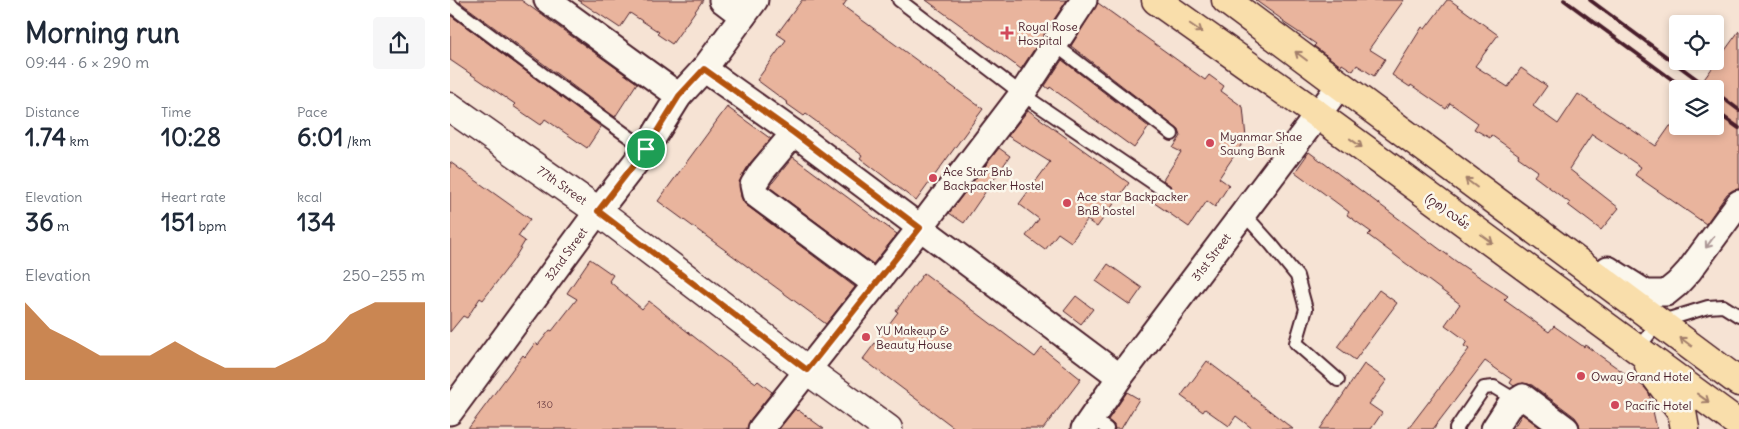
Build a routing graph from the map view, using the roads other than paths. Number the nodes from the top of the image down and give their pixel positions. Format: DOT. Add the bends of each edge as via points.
graph roads {
  1 [pos="547,0"];
  2 [pos="722,0"];
  3 [pos="899,0"];
  4 [pos="1084,0"];
  5 [pos="1156,0"];
  6 [pos="1226,0"];
  7 [pos="450,4"];
  8 [pos="749,8"];
  9 [pos="1054,44"];
  10 [pos="704,69"];
  11 [pos="1340,85"];
  12 [pos="1022,94"];
  13 [pos="679,96"];
  14 [pos="450,107"];
  15 [pos="1317,114"];
  16 [pos="794,133"];
  17 [pos="1172,134"];
  18 [pos="646,149"];
  19 [pos="1165,191"];
  20 [pos="1498,203"];
  21 [pos="1739,203"];
  22 [pos="598,211"];
  23 [pos="1244,214"];
  24 [pos="920,228"];
  25 [pos="876,284"];
  26 [pos="1739,316"];
  27 [pos="1659,322"];
  28 [pos="1642,353"];
  29 [pos="807,370"];
  30 [pos="1120,377"];
  31 [pos="1338,380"];
  32 [pos="1739,382"];
  33 [pos="1517,400"];
  34 [pos="450,412"];
  35 [pos="1733,420"];
  36 [pos="1094,425"];
  37 [pos="761,429"];
  38 [pos="888,429"];
  39 [pos="1456,429"];
  40 [pos="1494,429"];
  41 [pos="1566,429"];
  42 [pos="1685,429"];
  1 -- 13 [label="street"];
  2 -- 8 [label="street"];
  3 -- 12 [label="lane"];
  4 -- 9 [label="street"];
  5 -- 15 [label="main road, (၇၈) လမ်း, one-way"];
  11 -- 6 [label="main road, one-way"];
  7 -- 18 [label="lane"];
  8 -- 10 [label="street, 32nd Street"];
  9 -- 12 [label="street"];
  9 -- 17 [label="lane"];
  10 -- 13 [label="street, 32nd Street"];
  10 -- 16 [label="street"];
  11 -- 15 [label="street, 31st Street"];
  20 -- 11 [label="main road, one-way"];
  12 -- 19 [label="lane"];
  12 -- 24 [label="street"];
  13 -- 18 [label="street, 32nd Street"];
  14 -- 22 [label="street, 77th Street"];
  15 -- 23 [label="street, 31st Street"];
  15 -- 28 [label="main road, (၇၈) လမ်း, one-way"];
  16 -- 24 [label="street"];
  16 -- 25 [label="street" via="753,185 755,194"];
  18 -- 22 [label="street, 32nd Street"];
  21 -- 20 [label="street, one-way" via="1689,271 1666,293 1646,293 1517,207"];
  20 -- 27 [label="main road"];
  22 -- 29 [label="street, 77th Street"];
  22 -- 34 [label="street, 32nd Street"];
  23 -- 30 [label="street, 31st Street"];
  23 -- 31 [label="lane" via="1297,276 1306,309 1296,343"];
  24 -- 25 [label="street"];
  24 -- 30 [label="street"];
  25 -- 29 [label="street"];
  26 -- 27 [label="lane" via="1723,306"];
  27 -- 28 [label="lane"];
  32 -- 27 [label="main road, one-way"];
  28 -- 35 [label="main road, (၇၈) လမ်း, one-way"];
  28 -- 42 [label="main road" via="1682,412"];
  29 -- 37 [label="street"];
  29 -- 38 [label="street, 77th Street"];
  30 -- 36 [label="street, 31st Street"];
  33 -- 39 [label="lane" via="1494,387 1484,388"];
  33 -- 40 [label="street" via="1509,406"];
  33 -- 41 [label="street" via="1527,399"];
}
